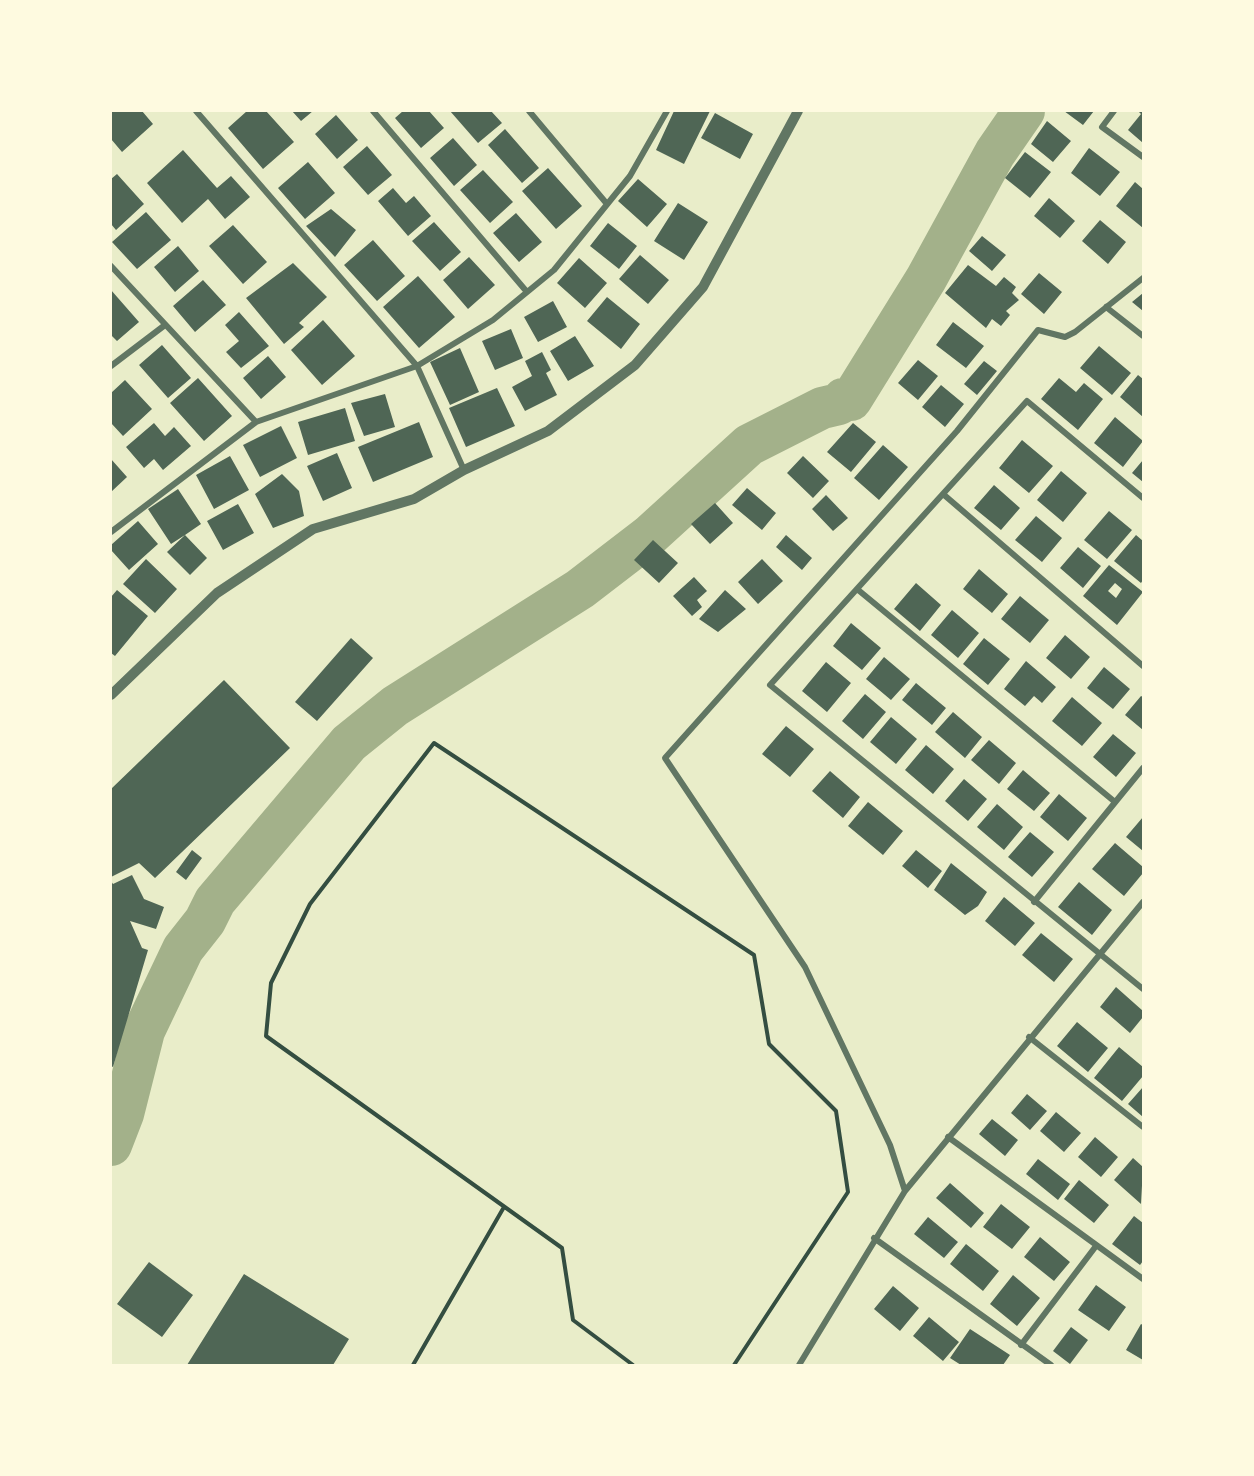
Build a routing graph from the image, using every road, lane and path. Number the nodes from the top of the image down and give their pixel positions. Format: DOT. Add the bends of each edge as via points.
graph roads {
  1 [pos="196,111"];
  2 [pos="374,111"];
  3 [pos="529,111"];
  4 [pos="668,111"];
  5 [pos="798,111"];
  6 [pos="1114,111"];
  7 [pos="1143,158"];
  8 [pos="607,204"];
  9 [pos="111,266"];
  10 [pos="1143,279"];
  11 [pos="527,292"];
  12 [pos="1106,307"];
  13 [pos="165,325"];
  14 [pos="1143,336"];
  15 [pos="111,366"];
  16 [pos="417,366"];
  17 [pos="255,422"];
  18 [pos="464,470"];
  19 [pos="943,494"];
  20 [pos="1143,498"];
  21 [pos="111,532"];
  22 [pos="857,589"];
  23 [pos="1143,666"];
  24 [pos="111,695"];
  25 [pos="1143,768"];
  26 [pos="1115,802"];
  27 [pos="1034,902"];
  28 [pos="1143,902"];
  29 [pos="1099,954"];
  30 [pos="1143,989"];
  31 [pos="1029,1037"];
  32 [pos="1143,1127"];
  33 [pos="948,1137"];
  34 [pos="905,1191"];
  35 [pos="504,1207"];
  36 [pos="874,1238"];
  37 [pos="1096,1246"];
  38 [pos="1143,1279"];
  39 [pos="1021,1345"];
  40 [pos="413,1365"];
  41 [pos="633,1365"];
  42 [pos="734,1365"];
  43 [pos="799,1365"];
  44 [pos="1051,1365"];
  1 -- 16 [label="street"];
  2 -- 11 [label="street"];
  3 -- 8 [label="street"];
  4 -- 8 [label="street" via="630,176"];
  5 -- 18 [label="street" via="703,287 635,365 548,431"];
  6 -- 7 [label="street" via="1102,127"];
  8 -- 11 [label="street" via="554,270"];
  9 -- 13 [label="street"];
  10 -- 12 [label="street"];
  11 -- 16 [label="street" via="493,320"];
  12 -- 14 [label="street"];
  12 -- 34 [label="street" via="1065,337 1038,330 957,431 665,758 805,967 890,1145"];
  13 -- 15 [label="street"];
  13 -- 17 [label="street"];
  16 -- 17 [label="street"];
  16 -- 18 [label="street"];
  17 -- 21 [label="street"];
  18 -- 24 [label="street" via="414,499 313,529 217,593"];
  19 -- 20 [label="street" via="1027,401"];
  19 -- 22 [label="street"];
  19 -- 23 [label="street"];
  22 -- 26 [label="street"];
  22 -- 27 [label="street" via="770,685"];
  25 -- 26 [label="street"];
  26 -- 27 [label="street"];
  27 -- 29 [label="street"];
  28 -- 29 [label="street"];
  29 -- 30 [label="street"];
  29 -- 31 [label="street"];
  31 -- 32 [label="street"];
  31 -- 33 [label="street"];
  33 -- 34 [label="street"];
  33 -- 37 [label="street"];
  34 -- 36 [label="street"];
  35 -- 40 [label="path"];
  35 -- 41 [label="path" via="562,1248 573,1320"];
  35 -- 42 [label="path" via="266,1036 270,983 310,904 434,743 754,954 769,1044 836,1111 848,1192"];
  36 -- 39 [label="street"];
  36 -- 43 [label="street"];
  37 -- 38 [label="street"];
  37 -- 39 [label="street"];
  39 -- 44 [label="street"];
}
